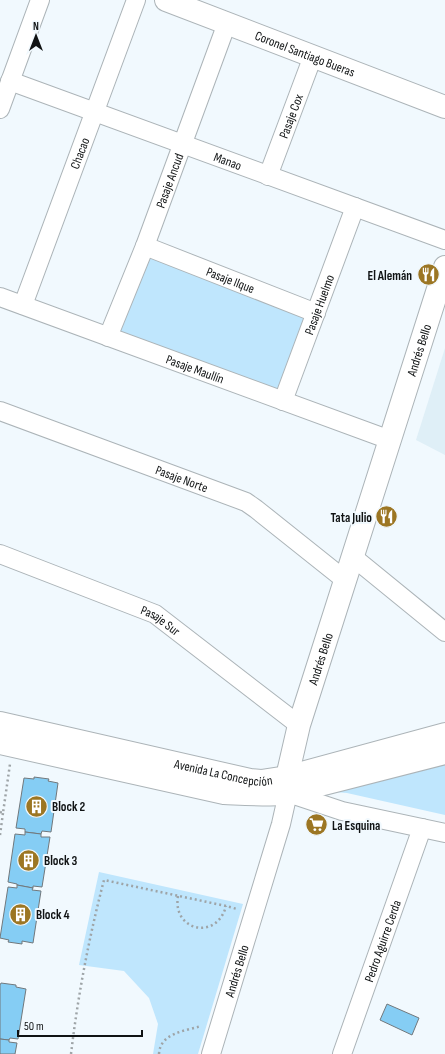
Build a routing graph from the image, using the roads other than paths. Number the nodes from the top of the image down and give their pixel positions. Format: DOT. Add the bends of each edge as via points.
graph roads {
  1 [pos="40,0"];
  2 [pos="136,0"];
  3 [pos="166,0"];
  4 [pos="227,23"];
  5 [pos="313,56"];
  6 [pos="10,81"];
  7 [pos="445,107"];
  8 [pos="0,109"];
  9 [pos="94,112"];
  10 [pos="182,144"];
  11 [pos="268,176"];
  12 [pos="355,207"];
  13 [pos="445,240"];
  14 [pos="145,246"];
  15 [pos="445,267"];
  16 [pos="0,297"];
  17 [pos="23,305"];
  18 [pos="316,313"];
  19 [pos="108,337"];
  20 [pos="283,401"];
  21 [pos="0,411"];
  22 [pos="390,440"];
  23 [pos="0,554"];
  24 [pos="353,557"];
  25 [pos="345,580"];
  26 [pos="445,632"];
  27 [pos="0,723"];
  28 [pos="299,725"];
  29 [pos="445,734"];
  30 [pos="5,751"];
  31 [pos="445,753"];
  32 [pos="288,785"];
  33 [pos="422,828"];
  34 [pos="445,833"];
  35 [pos="211,1054"];
  36 [pos="342,1054"];
  1 -- 6 [label="street"];
  2 -- 9 [label="street, Chacao"];
  3 -- 4 [label="street, Coronel Santiago Bueras"];
  4 -- 5 [label="street, Coronel Santiago Bueras"];
  4 -- 10 [label="street, Pasaje Ancud"];
  5 -- 7 [label="street, Coronel Santiago Bueras"];
  5 -- 11 [label="street, Pasaje Cox"];
  6 -- 8 [label="street"];
  6 -- 9 [label="street, Manao"];
  9 -- 10 [label="street, Manao"];
  9 -- 17 [label="street, Chacao"];
  10 -- 11 [label="street, Manao"];
  10 -- 14 [label="street, Pasaje Ancud"];
  11 -- 12 [label="street, Manao"];
  12 -- 13 [label="street, Manao"];
  12 -- 18 [label="street, Pasaje Huelmo"];
  14 -- 18 [label="street, Pasaje Ilque"];
  14 -- 19 [label="street, Pasaje Ancud"];
  15 -- 22 [label="street, Andrés Bello"];
  16 -- 17 [label="street, Pasaje Maullín"];
  17 -- 19 [label="street, Pasaje Maullín"];
  18 -- 20 [label="street, Pasaje Huelmo"];
  19 -- 20 [label="street, Pasaje Maullín"];
  20 -- 22 [label="street, Pasaje Maullín"];
  21 -- 25 [label="street, Pasaje Norte" via="246,502"];
  22 -- 24 [label="street, Andrés Bello"];
  23 -- 28 [label="street, Pasaje Sur" via="154,614"];
  24 -- 25 [label="street, Andrés Bello"];
  24 -- 26 [label="street"];
  25 -- 28 [label="street, Andrés Bello"];
  27 -- 32 [label="street, Avenida La Concepción" via="250,780"];
  28 -- 32 [label="street, Andrés Bello"];
  29 -- 32 [label="street, Avenida La Concepción"];
  30 -- 32 [label="street, Avenida La Concepción" via="224,793 275,795"];
  31 -- 32 [label="street, Avenida La Concepción"];
  32 -- 33 [label="street" via="342,811"];
  32 -- 35 [label="street, Andrés Bello" via="281,824"];
  33 -- 34 [label="street"];
  33 -- 36 [label="street, Pedro Aguirre Cerda"];
}
